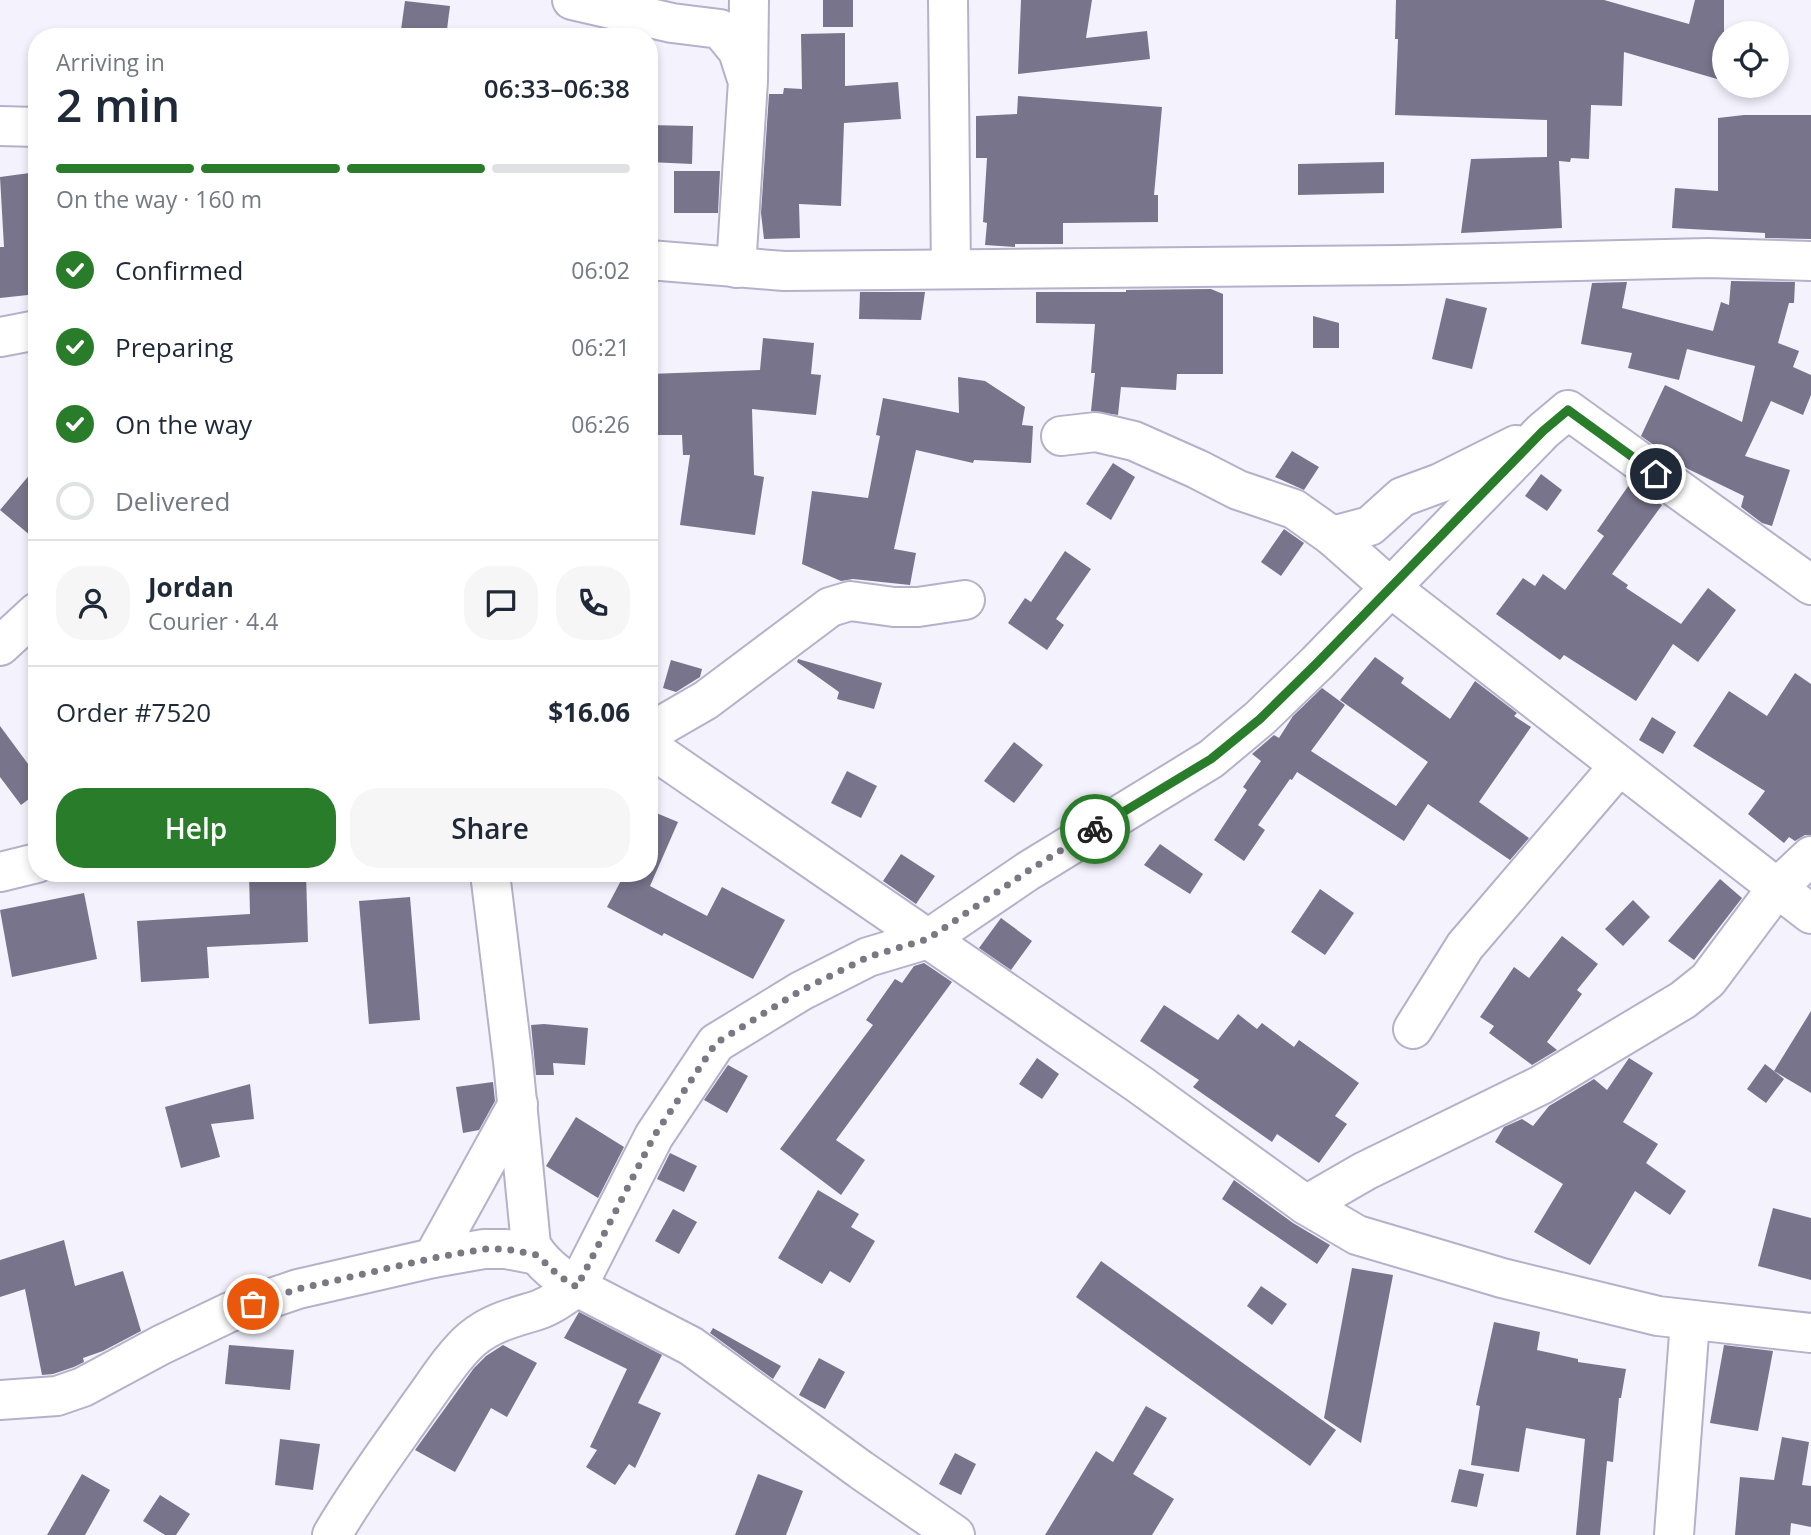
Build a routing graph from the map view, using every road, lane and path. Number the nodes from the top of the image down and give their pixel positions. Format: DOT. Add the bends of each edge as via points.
graph roads {
  1 [pos="572,0"];
  2 [pos="749,0"];
  3 [pos="948,0"];
  4 [pos="748,81"];
  5 [pos="0,126"];
  6 [pos="28,127"];
  7 [pos="658,261"];
  8 [pos="1811,261"];
  9 [pos="736,268"];
  10 [pos="951,269"];
  11 [pos="28,332"];
  12 [pos="0,337"];
  13 [pos="1543,431"];
  14 [pos="1061,436"];
  15 [pos="1332,536"];
  16 [pos="1811,585"];
  17 [pos="1391,588"];
  18 [pos="965,600"];
  19 [pos="28,620"];
  20 [pos="0,646"];
  21 [pos="658,728"];
  22 [pos="658,753"];
  23 [pos="1619,766"];
  24 [pos="1811,856"];
  25 [pos="28,865"];
  26 [pos="0,872"];
  27 [pos="491,882"];
  28 [pos="1776,889"];
  29 [pos="1811,914"];
  30 [pos="928,939"];
  31 [pos="1413,1029"];
  32 [pos="517,1104"];
  33 [pos="1365,1171"];
  34 [pos="1306,1205"];
  35 [pos="1357,1235"];
  36 [pos="537,1255"];
  37 [pos="433,1258"];
  38 [pos="577,1287"];
  39 [pos="1690,1321"];
  40 [pos="1811,1333"];
  41 [pos="0,1399"];
  42 [pos="911,1521"];
  43 [pos="332,1535"];
  44 [pos="955,1535"];
  45 [pos="1674,1535"];
  1 -- 4 [label="street" via="720,29 738,51"];
  2 -- 4 [label="street"];
  3 -- 10 [label="street"];
  4 -- 9 [label="street"];
  5 -- 6 [label="street"];
  7 -- 9 [label="street"];
  8 -- 10 [label="street" via="1708,258"];
  9 -- 10 [label="street"];
  11 -- 12 [label="street"];
  13 -- 15 [label="street" via="1402,496 1370,526"];
  13 -- 16 [label="street" via="1568,410"];
  13 -- 17 [label="street"];
  14 -- 15 [label="street" via="1096,432 1134,441 1238,490 1294,509"];
  15 -- 17 [label="street"];
  17 -- 23 [label="street"];
  17 -- 30 [label="street" via="1260,719 1211,759 1028,871"];
  18 -- 21 [label="street" via="918,607 850,601 830,607 706,700"];
  19 -- 20 [label="street"];
  22 -- 30 [label="street"];
  23 -- 28 [label="street"];
  23 -- 31 [label="street" via="1465,946"];
  24 -- 28 [label="street"];
  25 -- 26 [label="street"];
  27 -- 32 [label="street"];
  28 -- 29 [label="street"];
  28 -- 33 [label="street" via="1708,980 1683,1000 1541,1085"];
  30 -- 34 [label="street"];
  30 -- 38 [label="street" via="868,957 800,991 716,1043 654,1136"];
  32 -- 36 [label="street" via="531,1245"];
  32 -- 37 [label="street"];
  33 -- 34 [label="street"];
  33 -- 35 [label="street"];
  34 -- 35 [label="street"];
  35 -- 39 [label="street" via="1599,1303"];
  36 -- 37 [label="street" via="484,1249"];
  36 -- 38 [label="street"];
  37 -- 41 [label="street" via="298,1289 230,1312 57,1396"];
  38 -- 42 [label="street" via="691,1346"];
  38 -- 43 [label="street" via="537,1310 497,1323 471,1340 352,1499"];
  39 -- 40 [label="street"];
  39 -- 45 [label="street"];
  42 -- 44 [label="street"];
}
